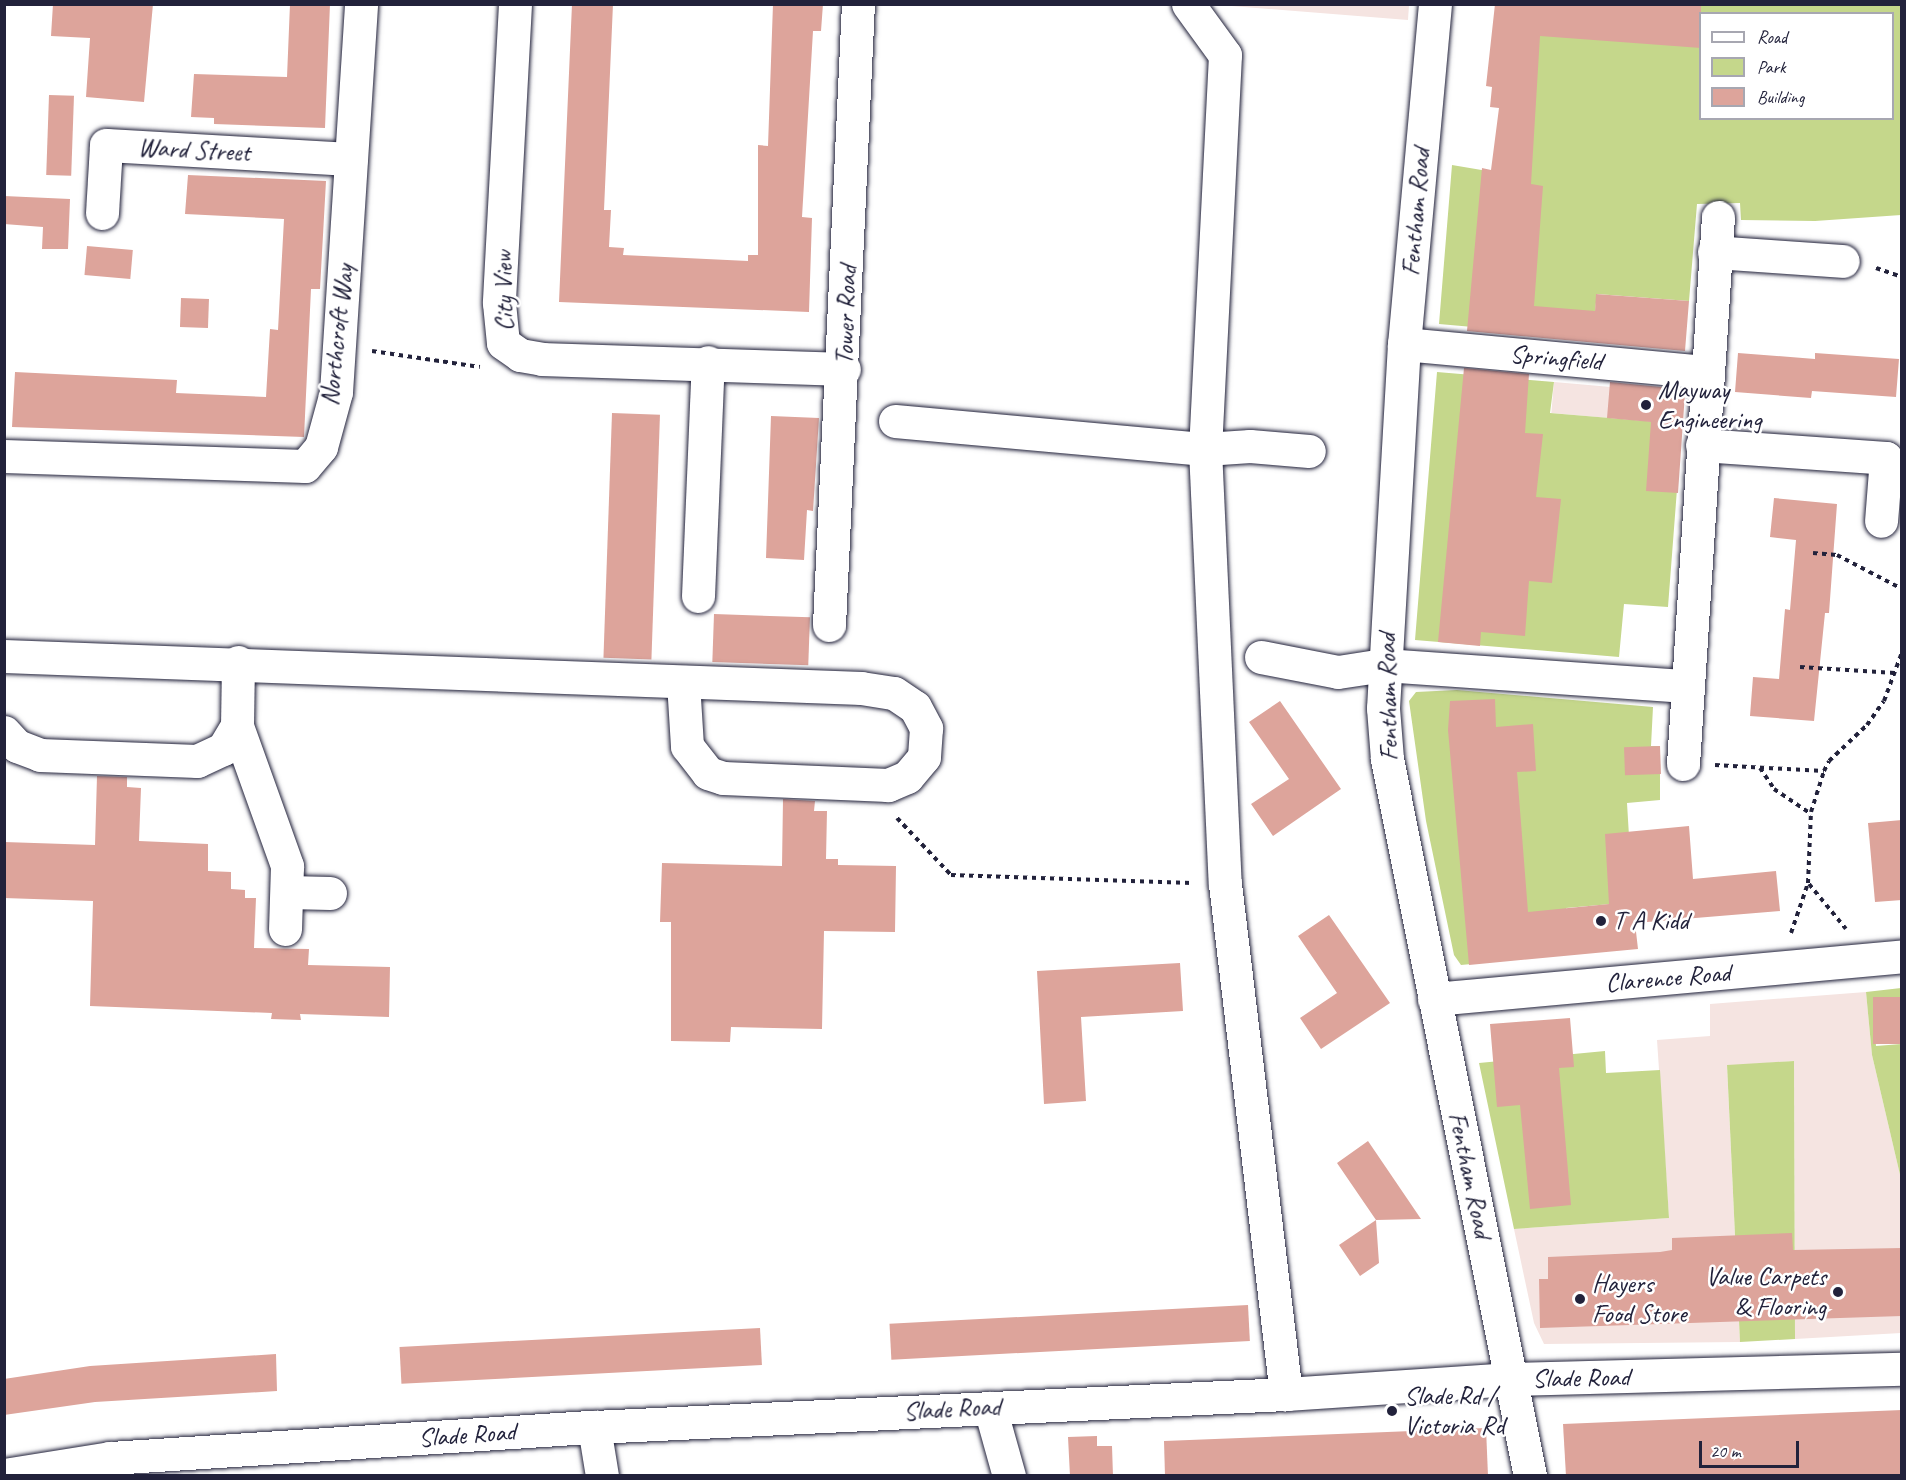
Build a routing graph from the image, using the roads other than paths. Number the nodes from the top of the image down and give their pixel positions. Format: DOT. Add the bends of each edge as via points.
graph roads {
  1 [pos="361,4"];
  2 [pos="515,4"];
  3 [pos="858,4"];
  4 [pos="1188,4"];
  5 [pos="1435,4"];
  6 [pos="351,159"];
  7 [pos="102,213"];
  8 [pos="1718,217"];
  9 [pos="1714,252"];
  10 [pos="1843,261"];
  11 [pos="1404,344"];
  12 [pos="708,362"];
  13 [pos="843,369"];
  14 [pos="1707,372"];
  15 [pos="895,422"];
  16 [pos="1702,445"];
  17 [pos="1205,450"];
  18 [pos="1309,451"];
  19 [pos="4,456"];
  20 [pos="1881,521"];
  21 [pos="698,596"];
  22 [pos="830,625"];
  23 [pos="4,656"];
  24 [pos="1261,657"];
  25 [pos="238,662"];
  26 [pos="1384,665"];
  27 [pos="683,682"];
  28 [pos="1686,686"];
  29 [pos="237,726"];
  30 [pos="4,732"];
  31 [pos="1683,764"];
  32 [pos="288,892"];
  33 [pos="330,893"];
  34 [pos="285,929"];
  35 [pos="1888,957"];
  36 [pos="1434,999"];
  37 [pos="1902,1370"];
  38 [pos="1512,1379"];
  39 [pos="1286,1394"];
  40 [pos="990,1407"];
  41 [pos="594,1427"];
  42 [pos="4,1475"];
  43 [pos="602,1476"];
  44 [pos="1009,1476"];
  45 [pos="1530,1476"];
  1 -- 6 [label="street, Northcroft Way"];
  2 -- 12 [label="street, City View" via="500,303 503,343 520,355"];
  3 -- 13 [label="street, Tower Road"];
  4 -- 17 [label="street" via="1225,55"];
  5 -- 11 [label="street, Fentham Road"];
  6 -- 7 [label="street, Ward Street" via="106,145"];
  6 -- 19 [label="street, Northcroft Way" via="336,392 321,447 305,466"];
  8 -- 9 [label="street"];
  9 -- 10 [label="street"];
  9 -- 14 [label="street"];
  11 -- 14 [label="street, Springfield"];
  11 -- 26 [label="street, Fentham Road"];
  12 -- 13 [label="street, City View"];
  12 -- 21 [label="street"];
  13 -- 22 [label="street, Tower Road"];
  14 -- 16 [label="street"];
  15 -- 17 [label="street"];
  16 -- 20 [label="street" via="1886,458"];
  16 -- 28 [label="street"];
  17 -- 18 [label="street" via="1250,446"];
  17 -- 39 [label="street" via="1225,884"];
  23 -- 25 [label="street"];
  24 -- 26 [label="street" via="1338,672"];
  25 -- 27 [label="street"];
  25 -- 29 [label="street"];
  26 -- 28 [label="street"];
  26 -- 36 [label="street, Fentham Road" via="1387,759"];
  27 -- 27 [label="street" via="861,688 894,693 915,706 926,728 924,758 908,777 888,785 723,778 708,773 687,746"];
  28 -- 31 [label="street"];
  29 -- 30 [label="street" via="223,749 197,761 40,755 17,746"];
  29 -- 32 [label="street" via="287,866"];
  32 -- 33 [label="street"];
  32 -- 34 [label="street"];
  35 -- 36 [label="street, Clarence Road"];
  36 -- 38 [label="street, Fentham Road"];
  37 -- 38 [label="street, Slade Road"];
  38 -- 39 [label="street, Slade Road"];
  38 -- 45 [label="street, Fentham Road"];
  39 -- 40 [label="street, Slade Road"];
  40 -- 41 [label="street, Slade Road"];
  40 -- 44 [label="street"];
  41 -- 42 [label="street, Slade Road" via="110,1458"];
  41 -- 43 [label="street"];
}
